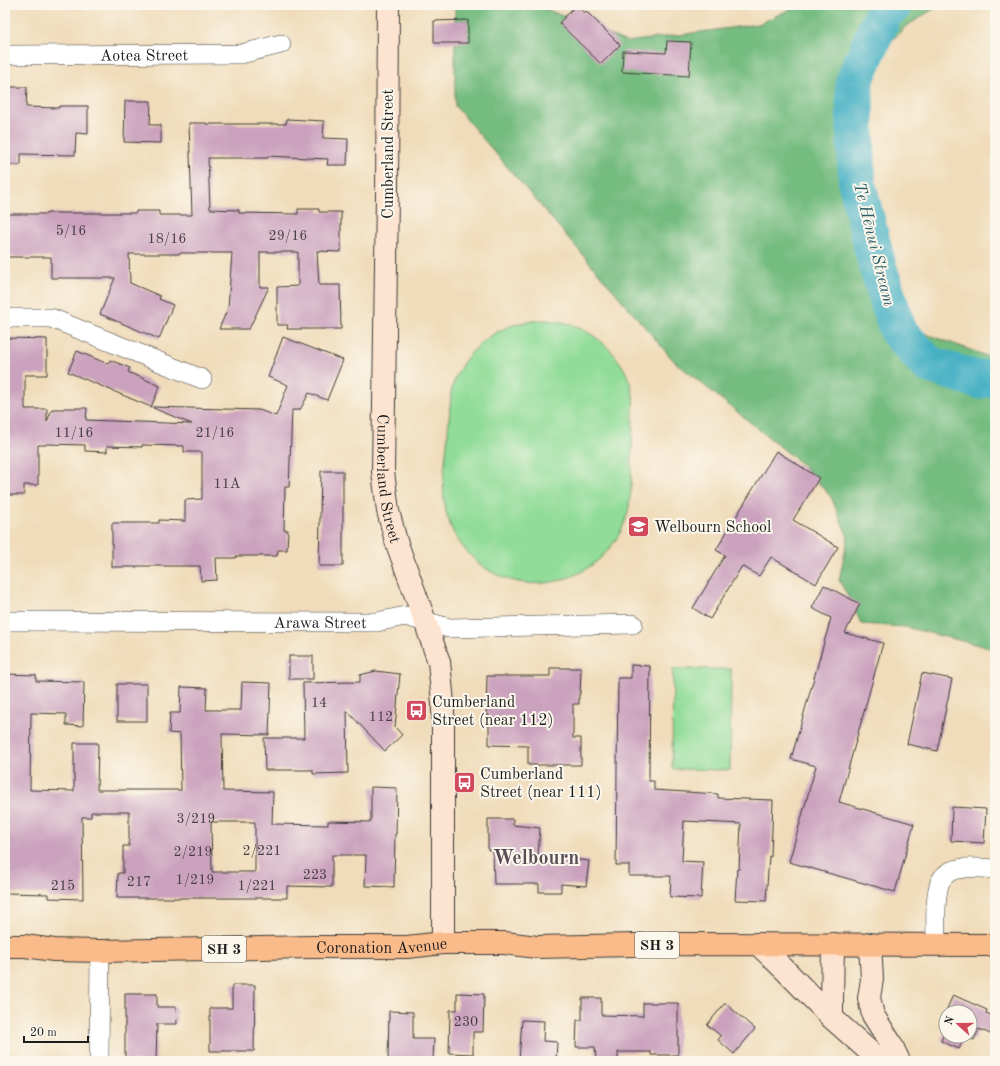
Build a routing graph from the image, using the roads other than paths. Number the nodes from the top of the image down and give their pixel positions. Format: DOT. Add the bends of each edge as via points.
graph roads {
  1 [pos="388,5"];
  2 [pos="281,44"];
  3 [pos="5,55"];
  4 [pos="5,318"];
  5 [pos="202,379"];
  6 [pos="5,621"];
  7 [pos="425,621"];
  8 [pos="633,624"];
  9 [pos="995,869"];
  10 [pos="443,943"];
  11 [pos="758,944"];
  12 [pos="833,944"];
  13 [pos="870,944"];
  14 [pos="936,944"];
  15 [pos="995,945"];
  16 [pos="5,946"];
  17 [pos="100,951"];
  18 [pos="832,1018"];
  19 [pos="99,1061"];
  20 [pos="884,1061"];
  21 [pos="899,1061"];
  1 -- 7 [label="main road, Cumberland Street" via="383,472 388,511 396,541"];
  2 -- 3 [label="street, Aotea Street" via="241,54"];
  4 -- 5 [label="street" via="52,318"];
  6 -- 7 [label="street, Arawa Street" via="377,622 405,616"];
  7 -- 8 [label="street, Arawa Street" via="449,628"];
  7 -- 10 [label="main road, Cumberland Street" via="439,662 443,703"];
  9 -- 14 [label="street" via="959,869 940,880"];
  10 -- 11 [label="highway, Coronation Avenue / SH 3" via="505,943 537,947"];
  10 -- 17 [label="highway, Coronation Avenue / SH 3" via="406,947"];
  11 -- 12 [label="highway, Coronation Avenue / SH 3"];
  11 -- 18 [label="main road"];
  12 -- 13 [label="highway, Coronation Avenue / SH 3"];
  12 -- 18 [label="main road"];
  13 -- 14 [label="highway, SH 3"];
  13 -- 21 [label="main road" via="872,979 869,998 872,1014"];
  14 -- 15 [label="highway, SH 3"];
  16 -- 17 [label="highway, Coronation Avenue / SH 3"];
  17 -- 19 [label="street"];
  18 -- 20 [label="main road" via="879,1060"];
}
